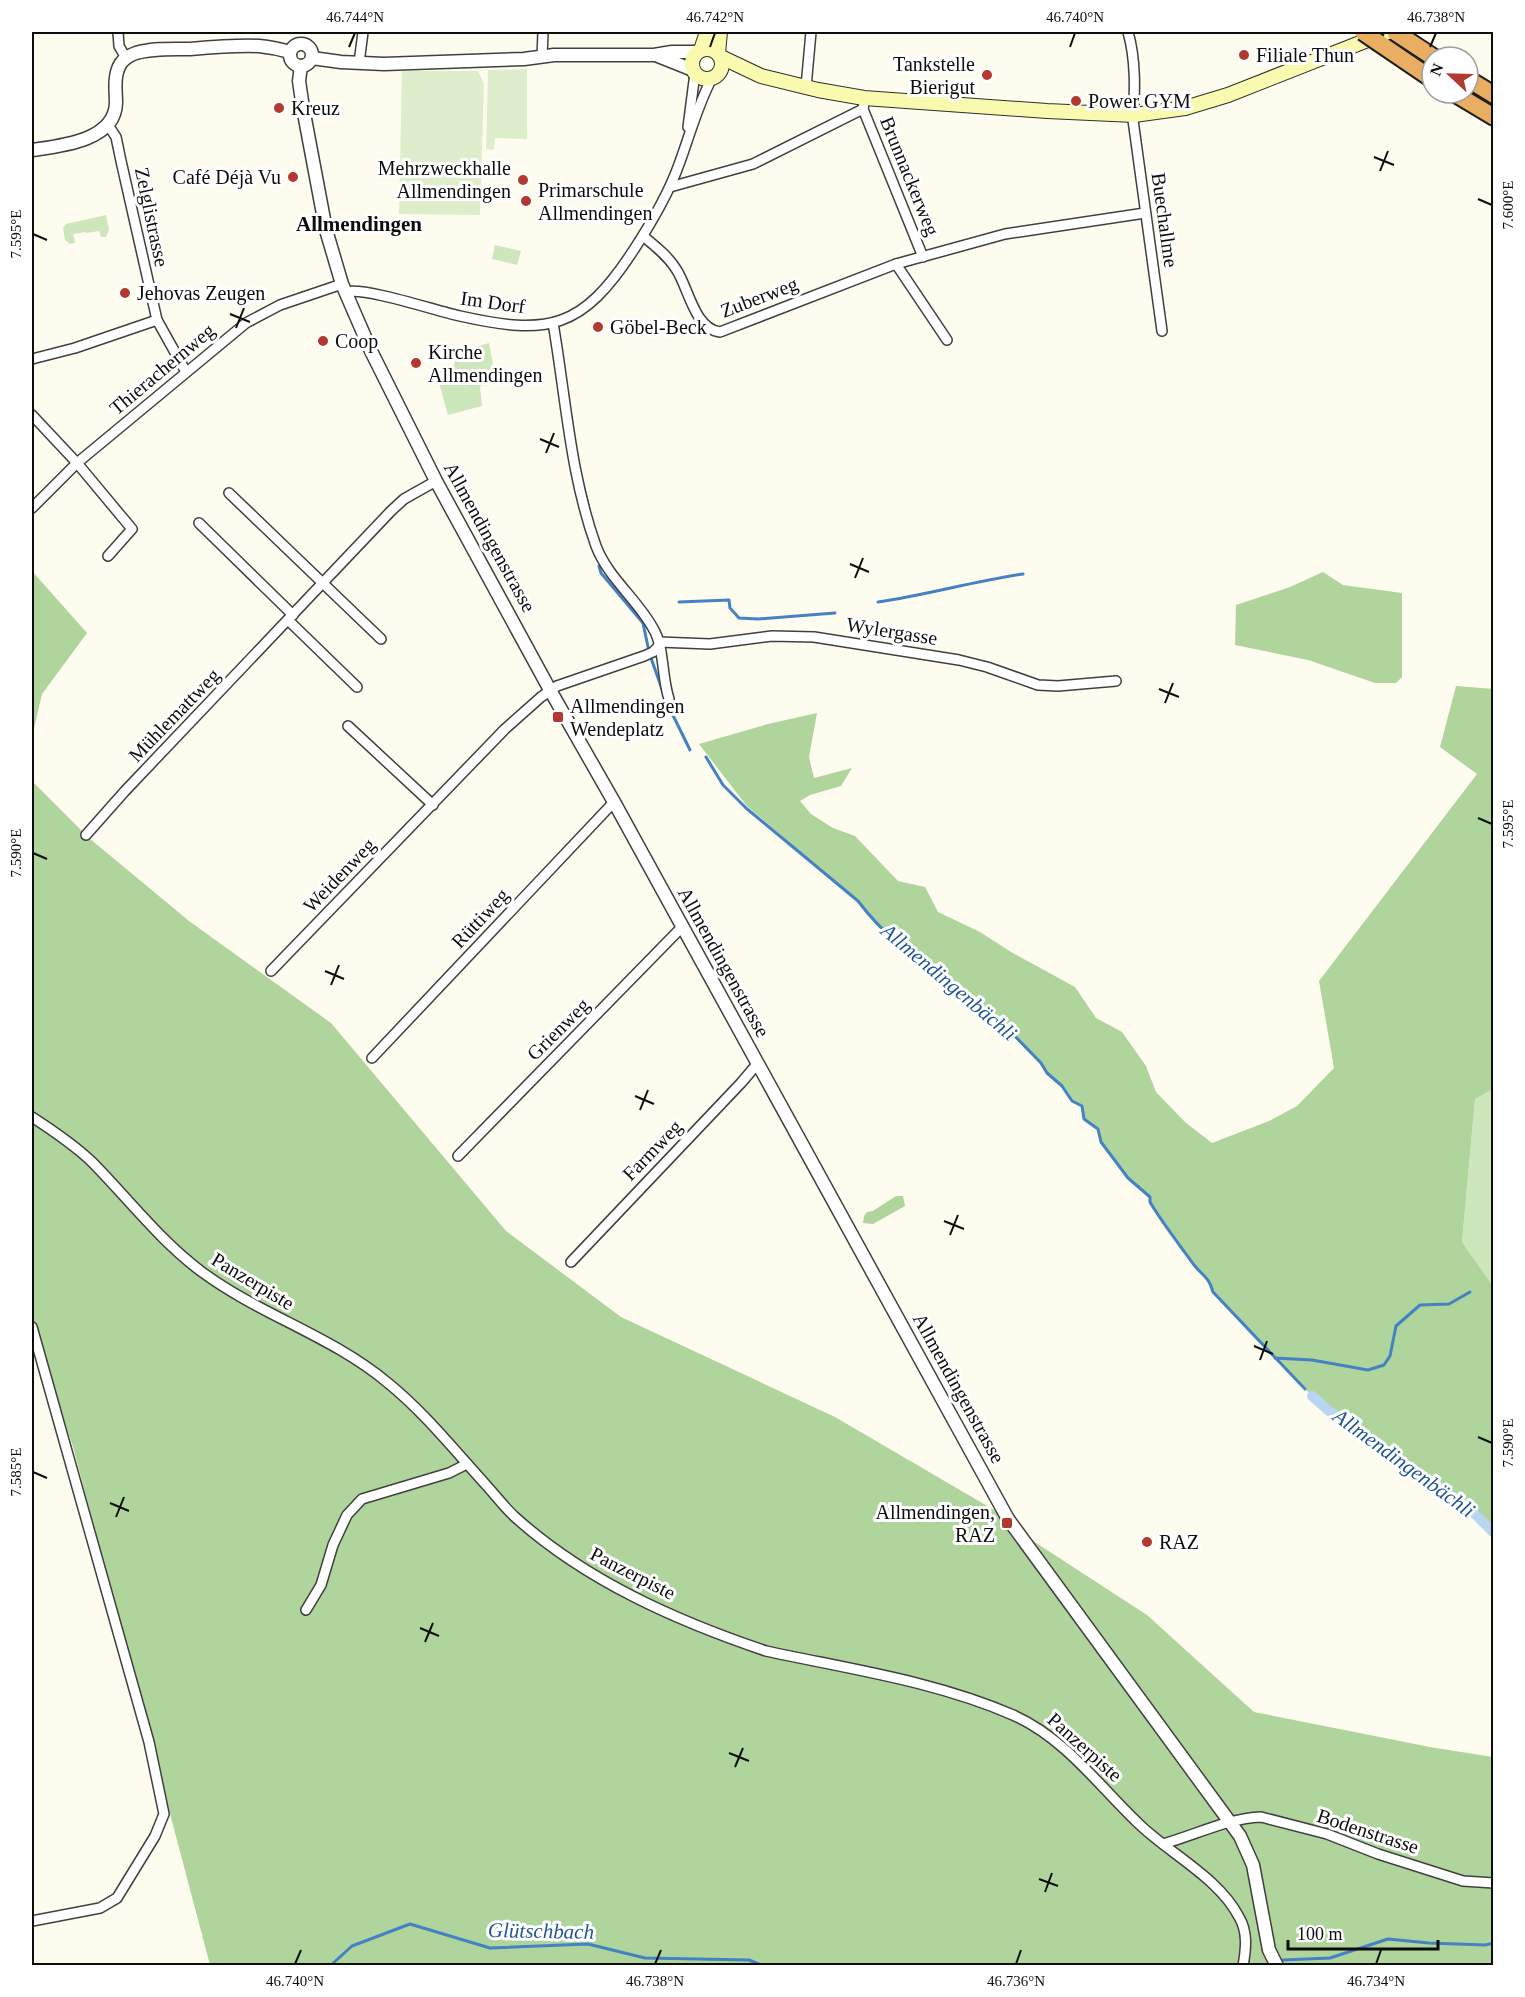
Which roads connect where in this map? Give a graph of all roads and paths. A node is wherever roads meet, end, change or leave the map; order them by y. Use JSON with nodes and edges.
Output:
{"nodes":[{"id":1,"x":118,"y":32,"type":"edge"},
{"id":2,"x":363,"y":32,"type":"edge"},
{"id":3,"x":543,"y":32,"type":"edge"},
{"id":4,"x":708,"y":32,"type":"edge"},
{"id":5,"x":720,"y":32,"type":"edge"},
{"id":6,"x":811,"y":32,"type":"edge"},
{"id":7,"x":1128,"y":32,"type":"edge"},
{"id":8,"x":1363,"y":32,"type":"edge"},
{"id":9,"x":1390,"y":35,"type":"edge"},
{"id":10,"x":293,"y":42,"type":"edge"},
{"id":11,"x":1420,"y":50,"type":"edge"},
{"id":12,"x":699,"y":51,"type":"junction"},
{"id":13,"x":654,"y":55,"type":"junction"},
{"id":14,"x":719,"y":55,"type":"junction"},
{"id":15,"x":542,"y":57,"type":"junction"},
{"id":16,"x":126,"y":58,"type":"junction"},
{"id":17,"x":312,"y":58,"type":"junction"},
{"id":18,"x":359,"y":63,"type":"junction"},
{"id":19,"x":301,"y":66,"type":"junction"},
{"id":20,"x":1420,"y":66,"type":"edge"},
{"id":21,"x":694,"y":72,"type":"junction"},
{"id":22,"x":761,"y":76,"type":"junction"},
{"id":23,"x":715,"y":77,"type":"junction"},
{"id":24,"x":1480,"y":86,"type":"edge"},
{"id":25,"x":806,"y":87,"type":"junction"},
{"id":26,"x":1494,"y":95,"type":"edge"},
{"id":27,"x":863,"y":104,"type":"junction"},
{"id":28,"x":1474,"y":105,"type":"edge"},
{"id":29,"x":1134,"y":115,"type":"junction"},
{"id":30,"x":1494,"y":117,"type":"edge"},
{"id":31,"x":108,"y":125,"type":"junction"},
{"id":32,"x":685,"y":145,"type":"junction"},
{"id":33,"x":32,"y":150,"type":"edge"},
{"id":34,"x":669,"y":187,"type":"junction"},
{"id":35,"x":1145,"y":213,"type":"junction"},
{"id":36,"x":643,"y":236,"type":"junction"},
{"id":37,"x":924,"y":257,"type":"junction"},
{"id":38,"x":896,"y":264,"type":"junction"},
{"id":39,"x":344,"y":288,"type":"junction"},
{"id":40,"x":157,"y":320,"type":"junction"},
{"id":41,"x":553,"y":323,"type":"junction"},
{"id":42,"x":1162,"y":331,"type":"dead end"},
{"id":43,"x":947,"y":340,"type":"dead end"},
{"id":44,"x":32,"y":359,"type":"edge"},
{"id":45,"x":186,"y":372,"type":"junction"},
{"id":46,"x":32,"y":415,"type":"edge"},
{"id":47,"x":77,"y":463,"type":"junction"},
{"id":48,"x":436,"y":481,"type":"junction"},
{"id":49,"x":229,"y":493,"type":"dead end"},
{"id":50,"x":32,"y":508,"type":"edge"},
{"id":51,"x":199,"y":523,"type":"dead end"},
{"id":52,"x":108,"y":556,"type":"dead end"},
{"id":53,"x":322,"y":585,"type":"junction"},
{"id":54,"x":290,"y":617,"type":"junction"},
{"id":55,"x":381,"y":639,"type":"dead end"},
{"id":56,"x":659,"y":644,"type":"junction"},
{"id":57,"x":1116,"y":681,"type":"dead end"},
{"id":58,"x":357,"y":687,"type":"dead end"},
{"id":59,"x":550,"y":690,"type":"junction"},
{"id":60,"x":669,"y":699,"type":"dead end"},
{"id":61,"x":348,"y":726,"type":"dead end"},
{"id":62,"x":615,"y":802,"type":"junction"},
{"id":63,"x":433,"y":805,"type":"junction"},
{"id":64,"x":86,"y":835,"type":"dead end"},
{"id":65,"x":682,"y":927,"type":"junction"},
{"id":66,"x":271,"y":971,"type":"dead end"},
{"id":67,"x":372,"y":1058,"type":"dead end"},
{"id":68,"x":758,"y":1063,"type":"junction"},
{"id":69,"x":32,"y":1117,"type":"edge"},
{"id":70,"x":458,"y":1156,"type":"dead end"},
{"id":71,"x":571,"y":1262,"type":"dead end"},
{"id":72,"x":32,"y":1327,"type":"edge"},
{"id":73,"x":467,"y":1464,"type":"junction"},
{"id":74,"x":306,"y":1610,"type":"dead end"},
{"id":75,"x":1231,"y":1823,"type":"junction"},
{"id":76,"x":1163,"y":1844,"type":"junction"},
{"id":77,"x":1494,"y":1883,"type":"edge"},
{"id":78,"x":32,"y":1921,"type":"edge"},
{"id":79,"x":1244,"y":1965,"type":"edge"},
{"id":80,"x":1276,"y":1965,"type":"edge"}],
"edges":[{"from":1,"to":16,"type":"street"},
{"from":2,"to":18,"type":"street"},
{"from":3,"to":15,"type":"street"},
{"from":4,"to":12,"type":"main road"},
{"from":5,"to":14,"type":"main road"},
{"from":6,"to":25,"type":"street"},
{"from":7,"to":29,"type":"street","name":"Buechallme"},
{"from":8,"to":9,"type":"highway","bridge":true},
{"from":9,"to":11,"type":"highway"},
{"from":9,"to":20,"type":"highway"},
{"from":9,"to":29,"type":"main road"},
{"from":10,"to":16,"type":"street"},
{"from":10,"to":17,"type":"street"},
{"from":10,"to":19,"type":"street"},
{"from":12,"to":13,"type":"street"},
{"from":12,"to":14,"type":"main road"},
{"from":12,"to":21,"type":"main road"},
{"from":13,"to":15,"type":"street"},
{"from":13,"to":21,"type":"street"},
{"from":14,"to":22,"type":"main road"},
{"from":14,"to":23,"type":"main road"},
{"from":15,"to":18,"type":"street"},
{"from":16,"to":31,"type":"street"},
{"from":17,"to":18,"type":"street"},
{"from":17,"to":19,"type":"street"},
{"from":19,"to":39,"type":"street","name":"Allmendingenstrasse"},
{"from":21,"to":23,"type":"main road"},
{"from":21,"to":32,"type":"street","name":"Im Dorf"},
{"from":22,"to":23,"type":"main road"},
{"from":22,"to":25,"type":"main road"},
{"from":23,"to":32,"type":"street","name":"Im Dorf"},
{"from":24,"to":26,"type":"highway"},
{"from":25,"to":27,"type":"main road"},
{"from":27,"to":29,"type":"main road"},
{"from":27,"to":34,"type":"street","name":"Brunnackerweg"},
{"from":27,"to":37,"type":"street","name":"Brunnackerweg"},
{"from":28,"to":30,"type":"highway"},
{"from":29,"to":35,"type":"street","name":"Buechallme"},
{"from":31,"to":33,"type":"street"},
{"from":31,"to":40,"type":"street","name":"Zelglistrasse"},
{"from":32,"to":34,"type":"street","name":"Im Dorf"},
{"from":34,"to":36,"type":"street","name":"Im Dorf"},
{"from":35,"to":37,"type":"street","name":"Zuberweg"},
{"from":35,"to":42,"type":"street","name":"Buechallme"},
{"from":36,"to":38,"type":"street","name":"Zuberweg"},
{"from":36,"to":41,"type":"street","name":"Im Dorf"},
{"from":37,"to":38,"type":"street","name":"Zuberweg"},
{"from":38,"to":43,"type":"street"},
{"from":39,"to":41,"type":"street","name":"Im Dorf"},
{"from":39,"to":45,"type":"street","name":"Thierachernweg"},
{"from":39,"to":48,"type":"street","name":"Allmendingenstrasse"},
{"from":40,"to":44,"type":"street"},
{"from":40,"to":45,"type":"street","name":"Zelglistrasse"},
{"from":41,"to":56,"type":"street"},
{"from":45,"to":47,"type":"street","name":"Thierachernweg"},
{"from":46,"to":47,"type":"street"},
{"from":47,"to":50,"type":"street","name":"Thierachernweg"},
{"from":47,"to":52,"type":"street"},
{"from":48,"to":53,"type":"street","name":"Mühlemattweg"},
{"from":48,"to":59,"type":"street","name":"Allmendingenstrasse"},
{"from":49,"to":53,"type":"street"},
{"from":51,"to":54,"type":"street"},
{"from":53,"to":54,"type":"street","name":"Mühlemattweg"},
{"from":53,"to":55,"type":"street"},
{"from":54,"to":58,"type":"street"},
{"from":54,"to":64,"type":"street","name":"Mühlemattweg"},
{"from":56,"to":57,"type":"street","name":"Wylergasse"},
{"from":56,"to":59,"type":"street"},
{"from":56,"to":60,"type":"street"},
{"from":59,"to":62,"type":"street","name":"Allmendingenstrasse"},
{"from":59,"to":63,"type":"street","name":"Weidenweg"},
{"from":61,"to":63,"type":"street"},
{"from":62,"to":65,"type":"street","name":"Allmendingenstrasse"},
{"from":62,"to":67,"type":"street","name":"Rüttiweg"},
{"from":63,"to":66,"type":"street","name":"Weidenweg"},
{"from":65,"to":68,"type":"street","name":"Allmendingenstrasse"},
{"from":65,"to":70,"type":"street","name":"Grienweg"},
{"from":68,"to":71,"type":"street","name":"Farmweg"},
{"from":68,"to":75,"type":"street","name":"Allmendingenstrasse"},
{"from":69,"to":73,"type":"street","name":"Panzerpiste"},
{"from":72,"to":78,"type":"street"},
{"from":73,"to":74,"type":"street"},
{"from":73,"to":76,"type":"street","name":"Panzerpiste"},
{"from":75,"to":76,"type":"street","name":"Bodenstrasse"},
{"from":75,"to":77,"type":"street","name":"Bodenstrasse"},
{"from":75,"to":80,"type":"street","name":"Allmendingenstrasse"},
{"from":76,"to":79,"type":"street","name":"Panzerpiste"}]}
